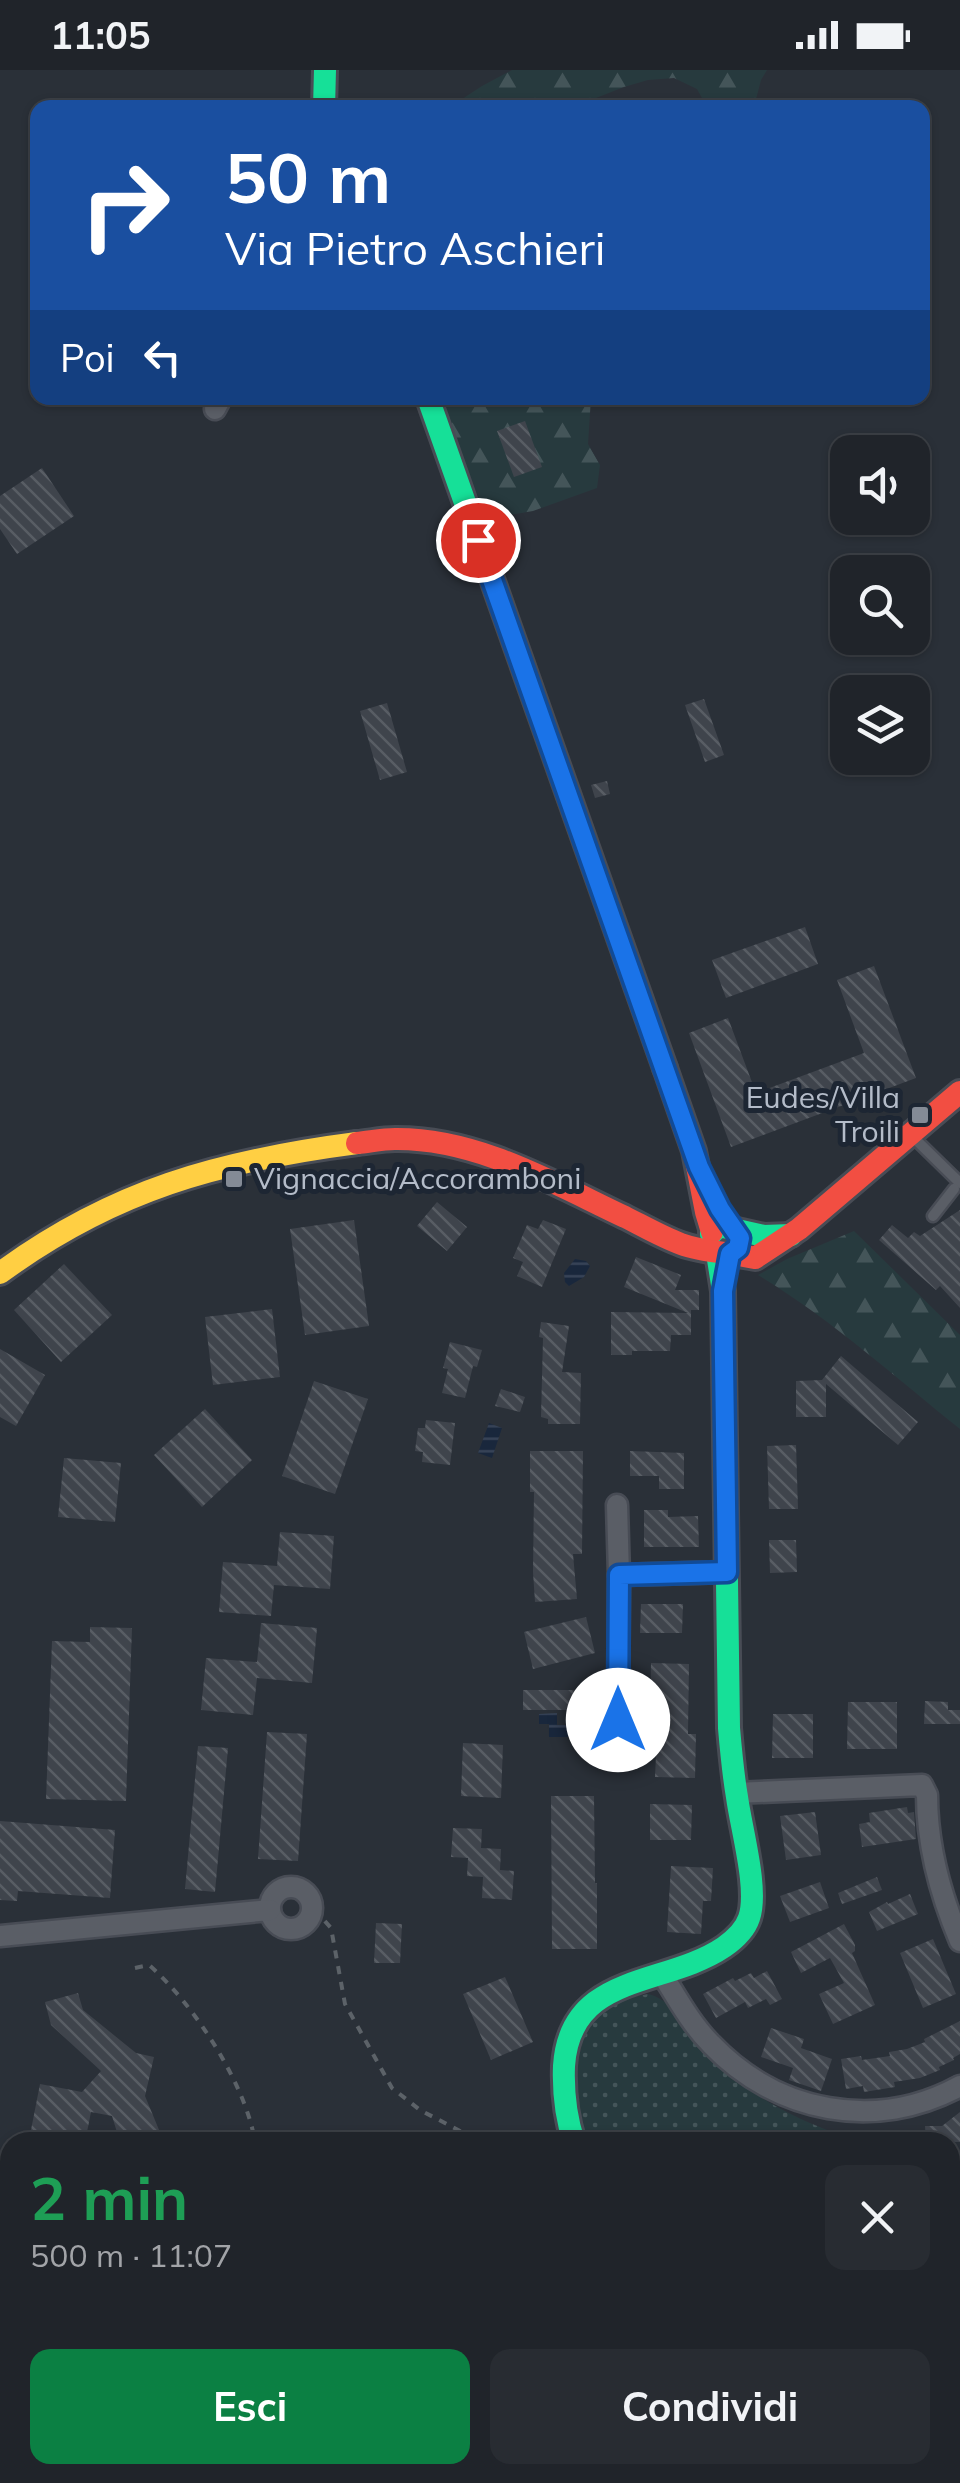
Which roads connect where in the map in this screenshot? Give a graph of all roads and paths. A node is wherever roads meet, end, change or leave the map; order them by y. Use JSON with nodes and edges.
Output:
{"nodes":[{"id":1,"x":325,"y":70,"type":"edge"},
{"id":2,"x":324,"y":100,"type":"edge"},
{"id":3,"x":430,"y":405,"type":"edge"},
{"id":4,"x":960,"y":1092,"type":"edge"},
{"id":5,"x":910,"y":1135,"type":"junction"},
{"id":6,"x":699,"y":1167,"type":"junction"},
{"id":7,"x":958,"y":1187,"type":"edge"},
{"id":8,"x":933,"y":1216,"type":"dead end"},
{"id":9,"x":653,"y":1229,"type":"junction"},
{"id":10,"x":723,"y":1241,"type":"junction"},
{"id":11,"x":0,"y":1273,"type":"edge"},
{"id":12,"x":616,"y":1505,"type":"dead end"},
{"id":13,"x":727,"y":1572,"type":"junction"},
{"id":14,"x":619,"y":1575,"type":"junction"},
{"id":15,"x":618,"y":1720,"type":"dead end"},
{"id":16,"x":736,"y":1793,"type":"junction"},
{"id":17,"x":270,"y":1910,"type":"junction"},
{"id":18,"x":310,"y":1914,"type":"junction"},
{"id":19,"x":0,"y":1936,"type":"edge"},
{"id":20,"x":960,"y":1942,"type":"edge"},
{"id":21,"x":135,"y":1968,"type":"dead end"},
{"id":22,"x":662,"y":1974,"type":"junction"},
{"id":23,"x":960,"y":2086,"type":"edge"},
{"id":24,"x":253,"y":2132,"type":"edge"},
{"id":25,"x":461,"y":2132,"type":"edge"},
{"id":26,"x":571,"y":2132,"type":"edge"}],
"edges":[{"from":1,"to":2,"type":"street"},
{"from":3,"to":6,"type":"street"},
{"from":4,"to":5,"type":"street"},
{"from":5,"to":7,"type":"lane"},
{"from":5,"to":10,"type":"street"},
{"from":6,"to":9,"type":"street"},
{"from":6,"to":10,"type":"street"},
{"from":7,"to":8,"type":"lane"},
{"from":9,"to":10,"type":"street"},
{"from":9,"to":11,"type":"street"},
{"from":10,"to":13,"type":"street"},
{"from":12,"to":14,"type":"street"},
{"from":13,"to":14,"type":"street"},
{"from":13,"to":16,"type":"street"},
{"from":14,"to":15,"type":"street"},
{"from":16,"to":20,"type":"street"},
{"from":16,"to":22,"type":"street"},
{"from":17,"to":18,"type":"street"},
{"from":17,"to":18,"type":"street"},
{"from":17,"to":19,"type":"street"},
{"from":18,"to":25,"type":"path"},
{"from":21,"to":24,"type":"path"},
{"from":22,"to":23,"type":"street"},
{"from":22,"to":26,"type":"street"}]}
